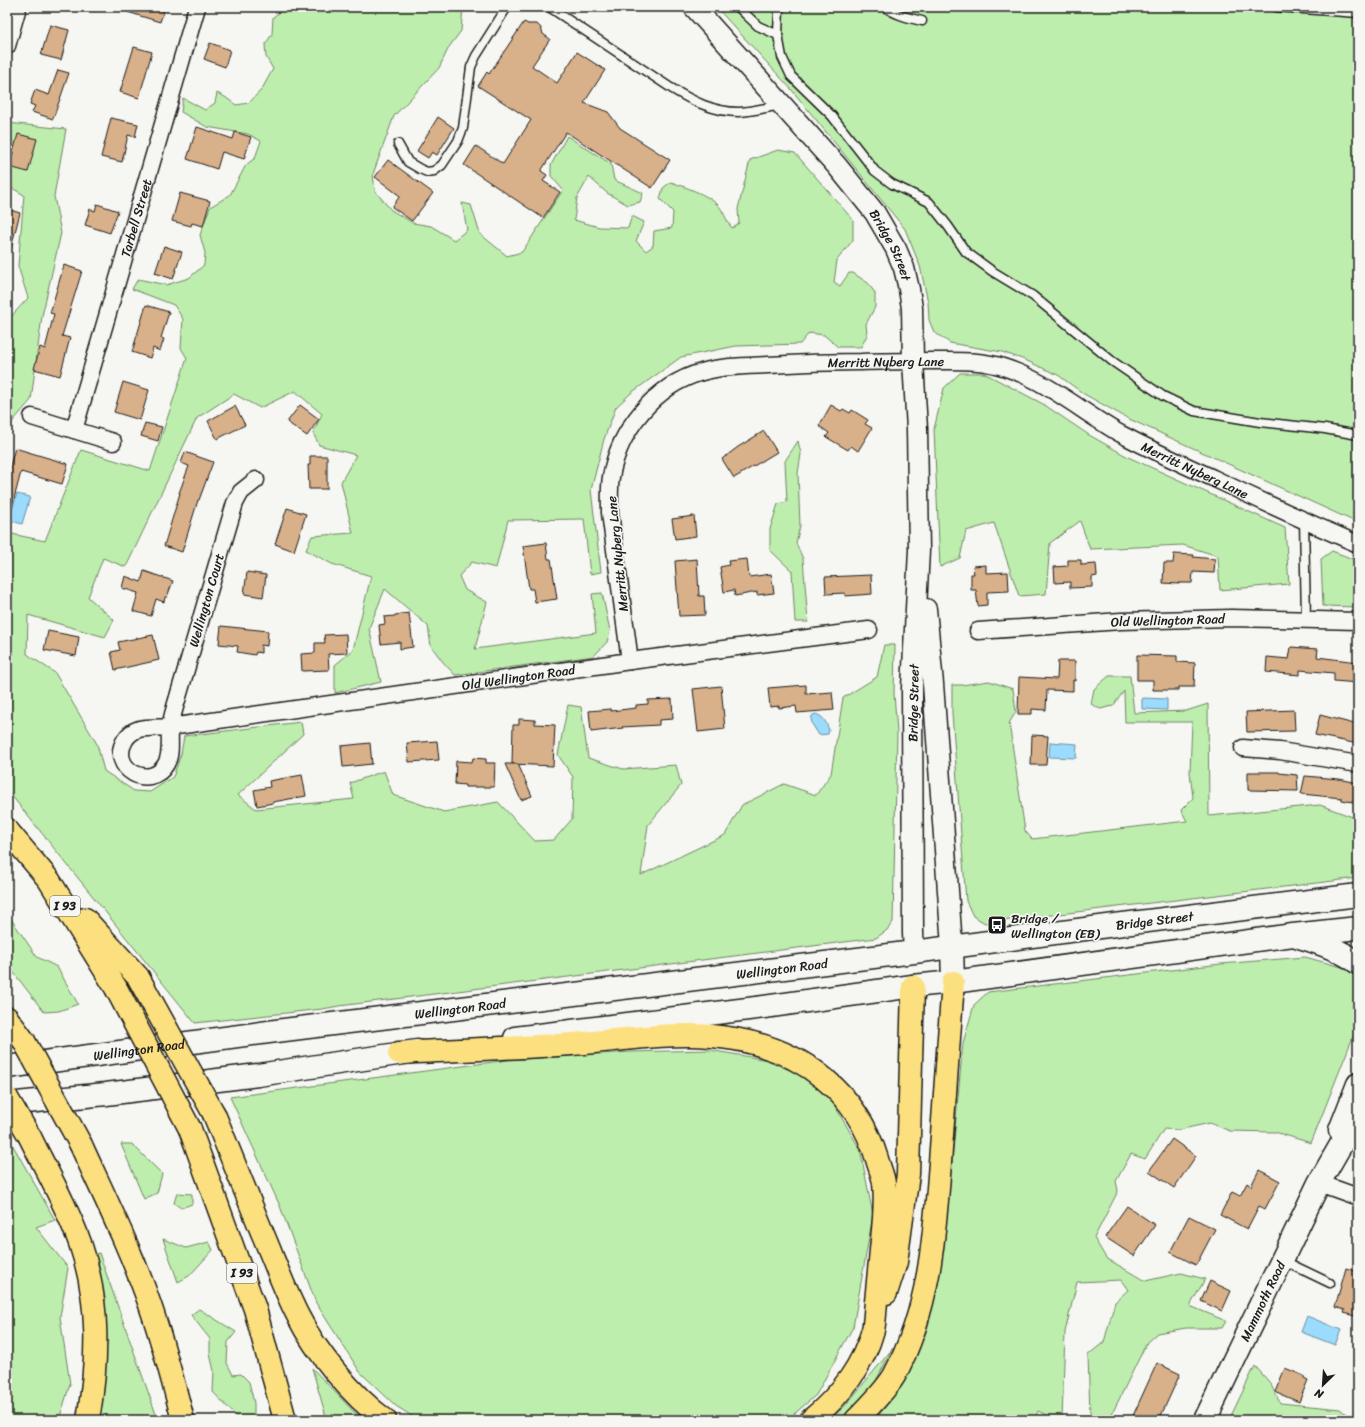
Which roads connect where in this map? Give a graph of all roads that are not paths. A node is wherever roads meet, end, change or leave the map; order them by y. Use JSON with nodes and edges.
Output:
{"nodes":[{"id":1,"x":18,"y":7,"type":"edge"},
{"id":2,"x":197,"y":7,"type":"edge"},
{"id":3,"x":507,"y":7,"type":"edge"},
{"id":4,"x":548,"y":7,"type":"edge"},
{"id":5,"x":694,"y":7,"type":"edge"},
{"id":6,"x":738,"y":7,"type":"edge"},
{"id":7,"x":779,"y":7,"type":"edge"},
{"id":8,"x":885,"y":7,"type":"edge"},
{"id":9,"x":1276,"y":7,"type":"edge"},
{"id":10,"x":1358,"y":13,"type":"edge"},
{"id":11,"x":922,"y":21,"type":"dead end"},
{"id":12,"x":778,"y":35,"type":"junction"},
{"id":13,"x":7,"y":46,"type":"edge"},
{"id":14,"x":782,"y":104,"type":"junction"},
{"id":15,"x":398,"y":144,"type":"dead end"},
{"id":16,"x":913,"y":361,"type":"junction"},
{"id":17,"x":32,"y":417,"type":"dead end"},
{"id":18,"x":74,"y":430,"type":"junction"},
{"id":19,"x":1358,"y":435,"type":"edge"},
{"id":20,"x":112,"y":442,"type":"dead end"},
{"id":21,"x":256,"y":480,"type":"dead end"},
{"id":22,"x":1304,"y":520,"type":"junction"},
{"id":23,"x":1358,"y":544,"type":"edge"},
{"id":24,"x":919,"y":550,"type":"junction"},
{"id":25,"x":1306,"y":619,"type":"junction"},
{"id":26,"x":1358,"y":621,"type":"edge"},
{"id":27,"x":869,"y":630,"type":"dead end"},
{"id":28,"x":978,"y":631,"type":"dead end"},
{"id":29,"x":630,"y":661,"type":"junction"},
{"id":30,"x":170,"y":727,"type":"joint"},
{"id":31,"x":1243,"y":748,"type":"dead end"},
{"id":32,"x":1358,"y":764,"type":"edge"},
{"id":33,"x":7,"y":830,"type":"edge"},
{"id":34,"x":49,"y":880,"type":"junction"},
{"id":35,"x":1358,"y":895,"type":"edge"},
{"id":36,"x":1358,"y":928,"type":"edge"},
{"id":37,"x":1292,"y":935,"type":"junction"},
{"id":38,"x":952,"y":946,"type":"junction"},
{"id":39,"x":914,"y":952,"type":"junction"},
{"id":40,"x":1358,"y":963,"type":"edge"},
{"id":41,"x":953,"y":982,"type":"junction"},
{"id":42,"x":914,"y":986,"type":"junction"},
{"id":43,"x":7,"y":1018,"type":"edge"},
{"id":44,"x":399,"y":1053,"type":"junction"},
{"id":45,"x":7,"y":1067,"type":"edge"},
{"id":46,"x":1358,"y":1084,"type":"edge"},
{"id":47,"x":7,"y":1098,"type":"edge"},
{"id":48,"x":7,"y":1104,"type":"edge"},
{"id":49,"x":1358,"y":1115,"type":"edge"},
{"id":50,"x":1319,"y":1183,"type":"junction"},
{"id":51,"x":1358,"y":1197,"type":"edge"},
{"id":52,"x":1281,"y":1260,"type":"junction"},
{"id":53,"x":1330,"y":1282,"type":"dead end"},
{"id":54,"x":873,"y":1329,"type":"junction"},
{"id":55,"x":88,"y":1420,"type":"edge"},
{"id":56,"x":183,"y":1420,"type":"edge"},
{"id":57,"x":285,"y":1420,"type":"edge"},
{"id":58,"x":384,"y":1420,"type":"edge"},
{"id":59,"x":812,"y":1420,"type":"edge"},
{"id":60,"x":856,"y":1420,"type":"edge"},
{"id":61,"x":1205,"y":1420,"type":"edge"}],
"edges":[{"from":1,"to":13,"type":"street"},
{"from":2,"to":18,"type":"street","name":"Tarbell Street"},
{"from":3,"to":15,"type":"lane"},
{"from":4,"to":14,"type":"lane"},
{"from":5,"to":14,"type":"street","name":"Bridge Street"},
{"from":6,"to":12,"type":"lane"},
{"from":7,"to":12,"type":"lane"},
{"from":8,"to":11,"type":"lane"},
{"from":9,"to":10,"type":"lane"},
{"from":12,"to":19,"type":"lane"},
{"from":14,"to":16,"type":"street","name":"Bridge Street"},
{"from":16,"to":22,"type":"street","name":"Merritt Nyberg Lane"},
{"from":16,"to":24,"type":"street","name":"Bridge Street"},
{"from":16,"to":29,"type":"street","name":"Merritt Nyberg Lane"},
{"from":17,"to":18,"type":"street"},
{"from":18,"to":20,"type":"street"},
{"from":21,"to":30,"type":"street","name":"Wellington Court"},
{"from":22,"to":23,"type":"street","name":"Merritt Nyberg Lane"},
{"from":22,"to":25,"type":"lane"},
{"from":24,"to":38,"type":"street","name":"Bridge Street"},
{"from":24,"to":39,"type":"street","name":"Bridge Street"},
{"from":25,"to":26,"type":"street","name":"Old Wellington Road"},
{"from":25,"to":28,"type":"street","name":"Old Wellington Road"},
{"from":27,"to":29,"type":"street","name":"Old Wellington Road"},
{"from":29,"to":30,"type":"street","name":"Old Wellington Road"},
{"from":31,"to":32,"type":"street"},
{"from":33,"to":34,"type":"highway","number":"I 93"},
{"from":34,"to":57,"type":"highway","number":"I 93","bridge":true},
{"from":34,"to":58,"type":"highway","bridge":true},
{"from":35,"to":38,"type":"main road","name":"Bridge Street"},
{"from":36,"to":37,"type":"main road"},
{"from":37,"to":40,"type":"main road"},
{"from":37,"to":41,"type":"main road"},
{"from":38,"to":39,"type":"main road","name":"Bridge Street"},
{"from":38,"to":41,"type":"main road","name":"Bridge Street"},
{"from":39,"to":42,"type":"main road","name":"Bridge Street"},
{"from":39,"to":45,"type":"main road","name":"Wellington Road"},
{"from":41,"to":42,"type":"main road"},
{"from":41,"to":60,"type":"highway"},
{"from":42,"to":44,"type":"main road"},
{"from":42,"to":54,"type":"highway"},
{"from":43,"to":56,"type":"highway","bridge":true},
{"from":44,"to":48,"type":"main road"},
{"from":44,"to":54,"type":"highway"},
{"from":46,"to":50,"type":"main road","name":"Mammoth Road"},
{"from":47,"to":55,"type":"highway","bridge":true},
{"from":49,"to":50,"type":"main road","name":"Mammoth Road"},
{"from":50,"to":51,"type":"street"},
{"from":50,"to":52,"type":"main road","name":"Mammoth Road"},
{"from":52,"to":53,"type":"lane"},
{"from":52,"to":61,"type":"main road","name":"Mammoth Road"},
{"from":54,"to":59,"type":"highway"}]}
